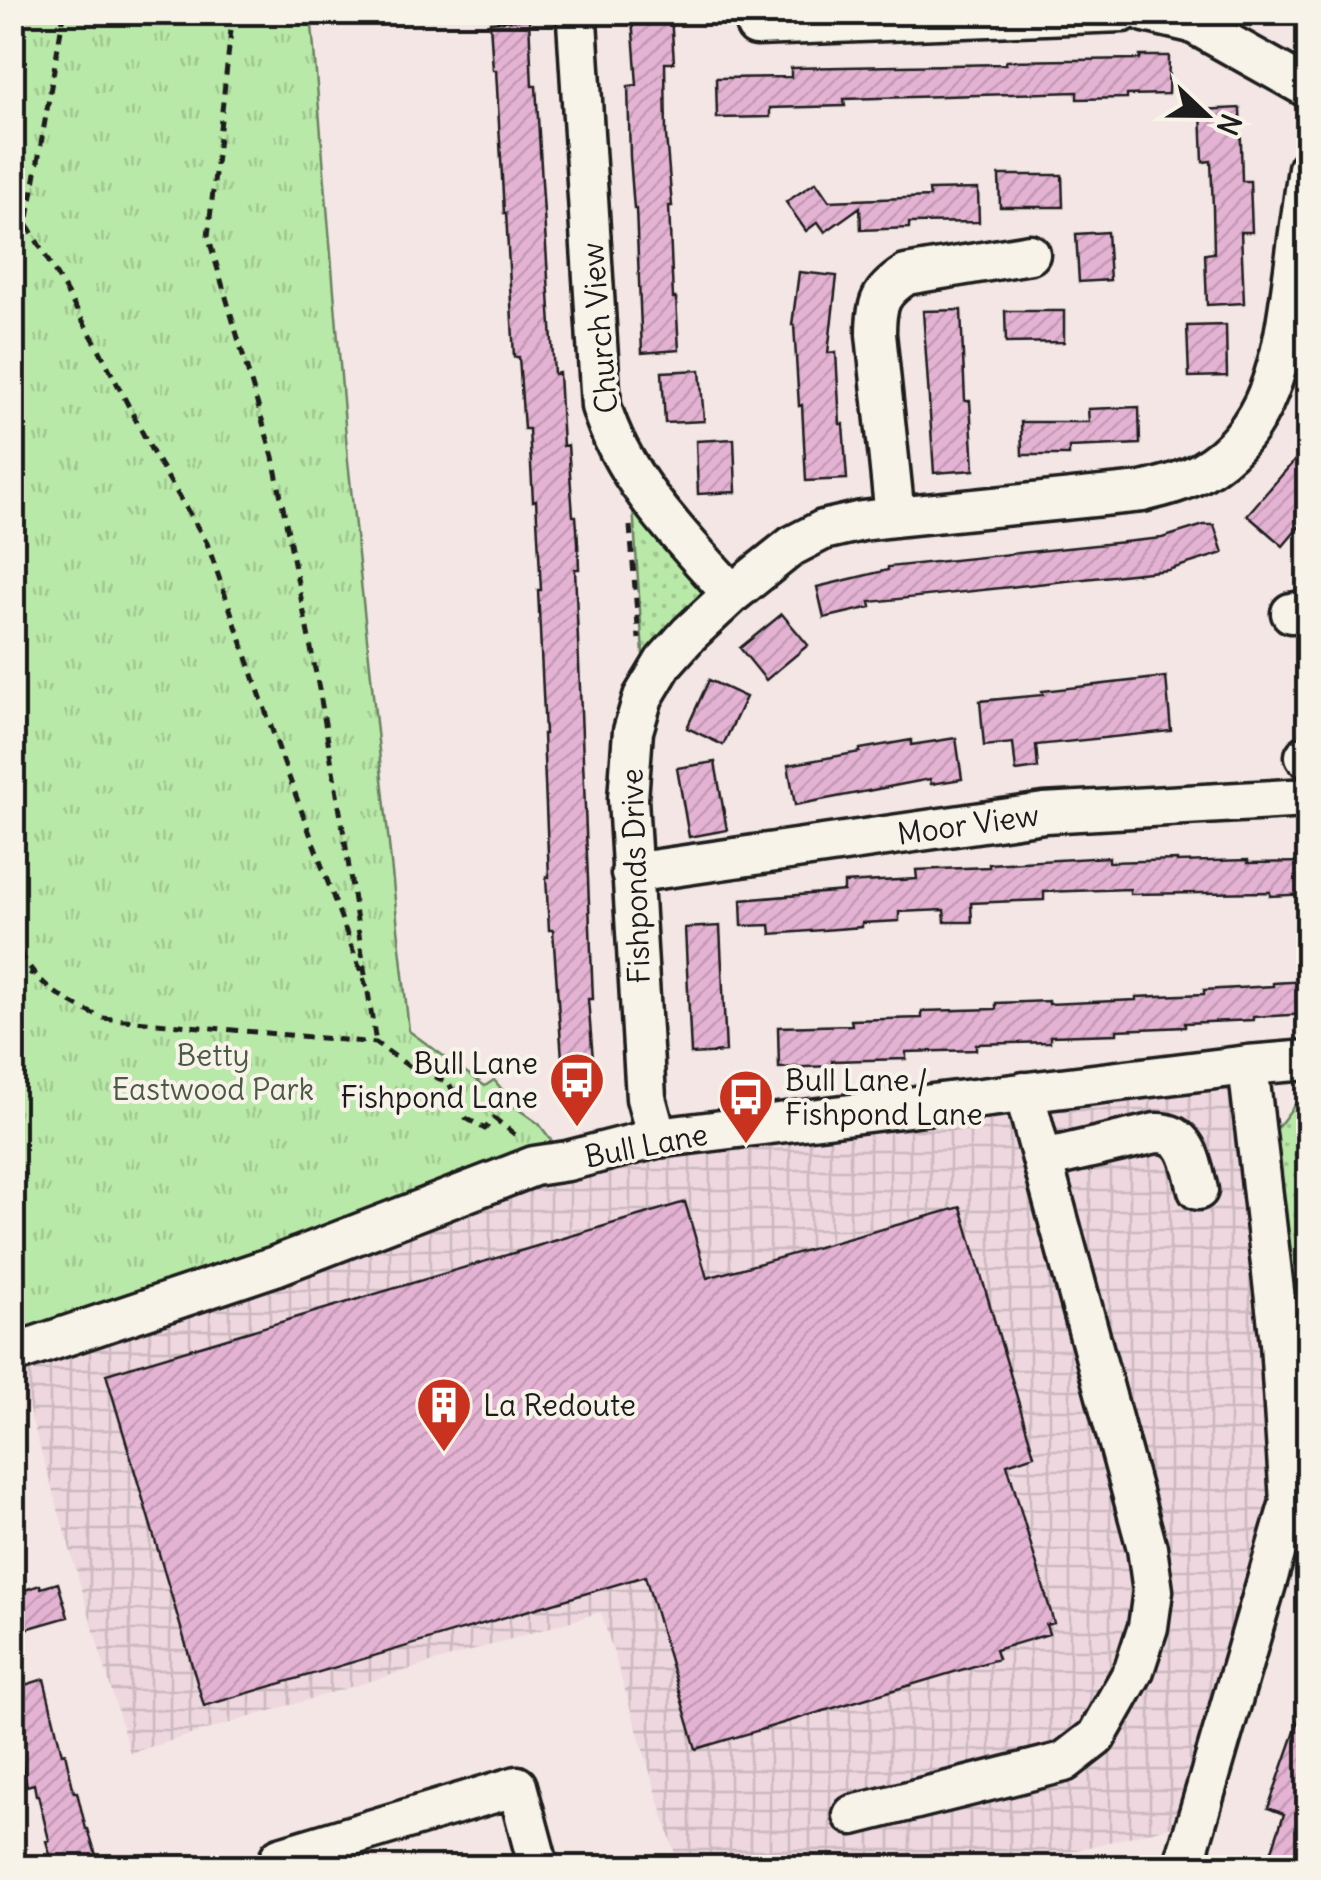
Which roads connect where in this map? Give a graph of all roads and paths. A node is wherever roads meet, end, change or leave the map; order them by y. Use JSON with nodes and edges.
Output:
{"nodes":[{"id":1,"x":64,"y":12,"type":"edge"},
{"id":2,"x":233,"y":12,"type":"edge"},
{"id":3,"x":1123,"y":12,"type":"edge"},
{"id":4,"x":1145,"y":12,"type":"edge"},
{"id":5,"x":577,"y":16,"type":"edge"},
{"id":6,"x":752,"y":31,"type":"edge"},
{"id":7,"x":1308,"y":88,"type":"edge"},
{"id":8,"x":1308,"y":168,"type":"edge"},
{"id":9,"x":12,"y":212,"type":"edge"},
{"id":10,"x":26,"y":224,"type":"junction"},
{"id":11,"x":1034,"y":254,"type":"dead end"},
{"id":12,"x":895,"y":517,"type":"junction"},
{"id":13,"x":630,"y":521,"type":"dead end"},
{"id":14,"x":732,"y":594,"type":"junction"},
{"id":15,"x":638,"y":638,"type":"dead end"},
{"id":16,"x":1308,"y":798,"type":"edge"},
{"id":17,"x":630,"y":873,"type":"junction"},
{"id":18,"x":12,"y":936,"type":"edge"},
{"id":19,"x":12,"y":967,"type":"edge"},
{"id":20,"x":34,"y":975,"type":"junction"},
{"id":21,"x":368,"y":991,"type":"junction"},
{"id":22,"x":376,"y":1043,"type":"junction"},
{"id":23,"x":1308,"y":1060,"type":"edge"},
{"id":24,"x":1248,"y":1065,"type":"junction"},
{"id":25,"x":1024,"y":1092,"type":"junction"},
{"id":26,"x":657,"y":1138,"type":"junction"},
{"id":27,"x":1044,"y":1159,"type":"junction"},
{"id":28,"x":534,"y":1166,"type":"junction"},
{"id":29,"x":1198,"y":1190,"type":"dead end"},
{"id":30,"x":1294,"y":1343,"type":"edge"},
{"id":31,"x":12,"y":1354,"type":"edge"},
{"id":32,"x":1299,"y":1502,"type":"edge"},
{"id":33,"x":854,"y":1815,"type":"dead end"},
{"id":34,"x":283,"y":1868,"type":"edge"},
{"id":35,"x":539,"y":1868,"type":"edge"},
{"id":36,"x":1183,"y":1868,"type":"edge"}],
"edges":[{"from":1,"to":10,"type":"path"},
{"from":2,"to":21,"type":"path"},
{"from":3,"to":6,"type":"street"},
{"from":4,"to":7,"type":"street"},
{"from":5,"to":14,"type":"street","name":"Church View"},
{"from":8,"to":12,"type":"street","name":"Fishponds Drive"},
{"from":9,"to":10,"type":"path"},
{"from":10,"to":21,"type":"path"},
{"from":11,"to":12,"type":"street"},
{"from":12,"to":14,"type":"street","name":"Fishponds Drive"},
{"from":13,"to":15,"type":"path"},
{"from":14,"to":17,"type":"street","name":"Fishponds Drive"},
{"from":16,"to":17,"type":"street","name":"Moor View"},
{"from":17,"to":26,"type":"street","name":"Fishponds Drive"},
{"from":18,"to":20,"type":"path"},
{"from":19,"to":20,"type":"path"},
{"from":20,"to":22,"type":"path"},
{"from":21,"to":22,"type":"path"},
{"from":22,"to":28,"type":"path"},
{"from":23,"to":24,"type":"street","name":"Bull Lane"},
{"from":24,"to":25,"type":"street","name":"Bull Lane"},
{"from":24,"to":30,"type":"street"},
{"from":25,"to":26,"type":"street","name":"Bull Lane"},
{"from":25,"to":27,"type":"street"},
{"from":26,"to":28,"type":"street","name":"Bull Lane"},
{"from":27,"to":29,"type":"street"},
{"from":27,"to":33,"type":"street"},
{"from":28,"to":31,"type":"street","name":"Bull Lane"},
{"from":30,"to":32,"type":"street"},
{"from":32,"to":36,"type":"street"},
{"from":34,"to":35,"type":"street"}]}
